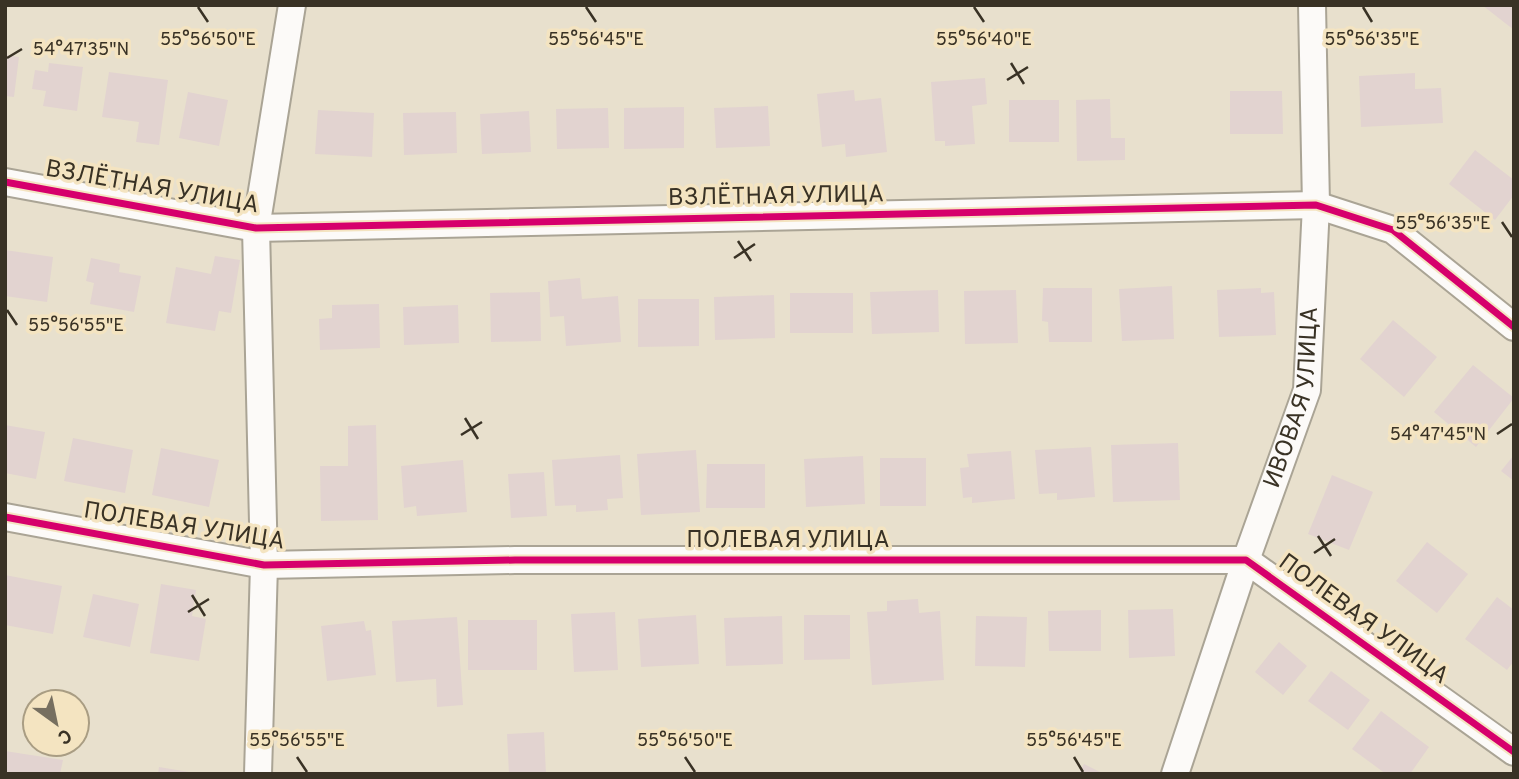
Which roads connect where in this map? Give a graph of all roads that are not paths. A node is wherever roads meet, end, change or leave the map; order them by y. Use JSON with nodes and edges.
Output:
{"nodes":[{"id":1,"x":292,"y":5,"type":"edge"},
{"id":2,"x":1312,"y":5,"type":"edge"},
{"id":3,"x":5,"y":182,"type":"edge"},
{"id":4,"x":1316,"y":205,"type":"junction"},
{"id":5,"x":256,"y":228,"type":"junction"},
{"id":6,"x":1514,"y":327,"type":"edge"},
{"id":7,"x":5,"y":517,"type":"edge"},
{"id":8,"x":1246,"y":560,"type":"junction"},
{"id":9,"x":264,"y":565,"type":"junction"},
{"id":10,"x":1514,"y":752,"type":"edge"},
{"id":11,"x":258,"y":774,"type":"edge"},
{"id":12,"x":1175,"y":774,"type":"edge"}],
"edges":[{"from":1,"to":5,"type":"street"},
{"from":2,"to":4,"type":"street","name":"ИВОВАЯ УЛИЦА"},
{"from":3,"to":5,"type":"street","name":"ВЗЛЁТНАЯ УЛИЦА"},
{"from":4,"to":5,"type":"street","name":"ВЗЛЁТНАЯ УЛИЦА"},
{"from":4,"to":6,"type":"street","name":"ВЗЛЁТНАЯ УЛИЦА"},
{"from":4,"to":8,"type":"street","name":"ИВОВАЯ УЛИЦА"},
{"from":5,"to":9,"type":"street"},
{"from":7,"to":9,"type":"street","name":"ПОЛЕВАЯ УЛИЦА"},
{"from":8,"to":9,"type":"street","name":"ПОЛЕВАЯ УЛИЦА"},
{"from":8,"to":10,"type":"street","name":"ПОЛЕВАЯ УЛИЦА"},
{"from":8,"to":12,"type":"street","name":"ИВОВАЯ УЛИЦА"},
{"from":9,"to":11,"type":"street"}]}
